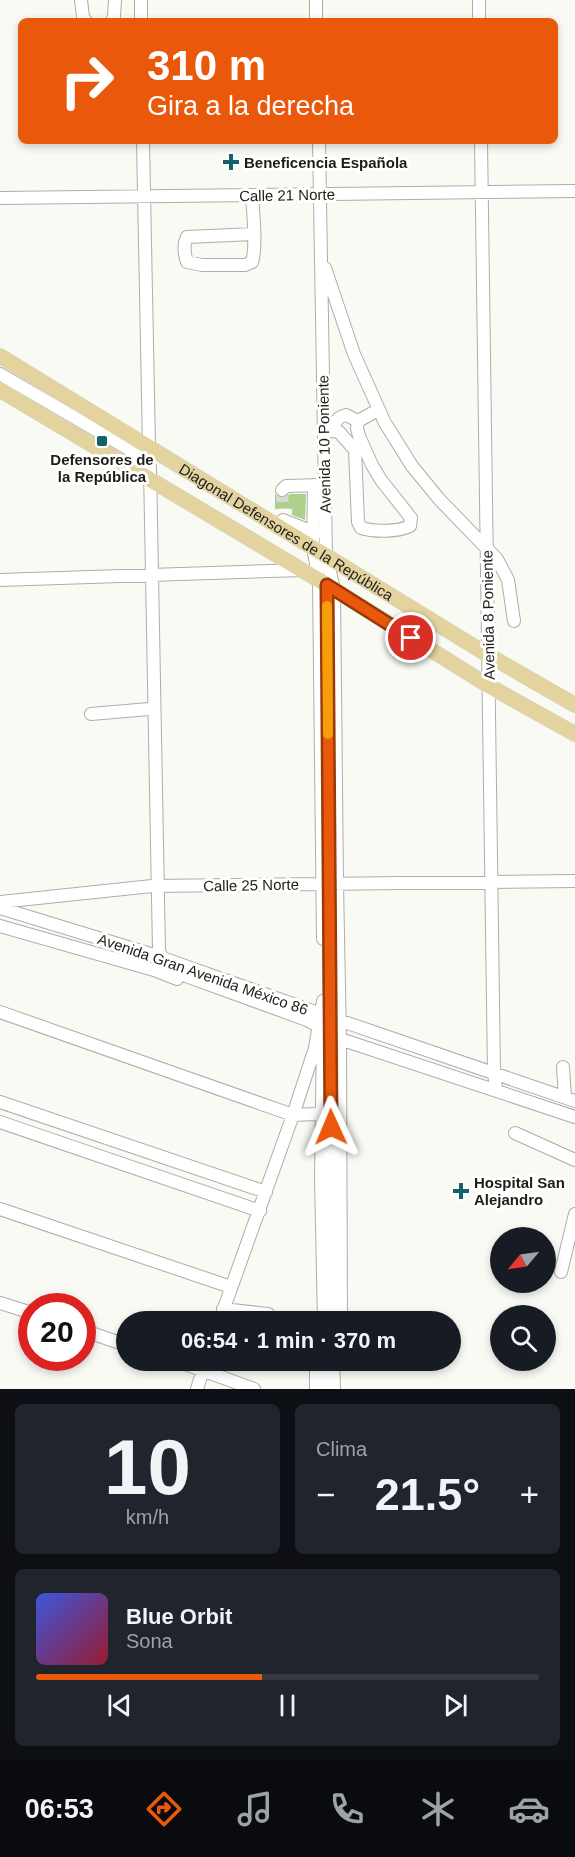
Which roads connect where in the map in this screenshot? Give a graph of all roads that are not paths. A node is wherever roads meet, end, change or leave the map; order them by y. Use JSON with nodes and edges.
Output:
{"nodes":[{"id":1,"x":81,"y":0,"type":"edge"},
{"id":2,"x":116,"y":0,"type":"edge"},
{"id":3,"x":141,"y":0,"type":"edge"},
{"id":4,"x":316,"y":0,"type":"edge"},
{"id":5,"x":479,"y":0,"type":"edge"},
{"id":6,"x":84,"y":18,"type":"edge"},
{"id":7,"x":113,"y":18,"type":"edge"},
{"id":8,"x":141,"y":18,"type":"edge"},
{"id":9,"x":316,"y":18,"type":"edge"},
{"id":10,"x":479,"y":18,"type":"edge"},
{"id":11,"x":143,"y":144,"type":"edge"},
{"id":12,"x":319,"y":144,"type":"edge"},
{"id":13,"x":481,"y":144,"type":"edge"},
{"id":14,"x":575,"y":191,"type":"edge"},
{"id":15,"x":482,"y":192,"type":"junction"},
{"id":16,"x":320,"y":194,"type":"junction"},
{"id":17,"x":252,"y":195,"type":"junction"},
{"id":18,"x":144,"y":196,"type":"junction"},
{"id":19,"x":0,"y":198,"type":"edge"},
{"id":20,"x":254,"y":234,"type":"junction"},
{"id":21,"x":321,"y":255,"type":"junction"},
{"id":22,"x":0,"y":356,"type":"edge"},
{"id":23,"x":0,"y":365,"type":"edge"},
{"id":24,"x":0,"y":374,"type":"edge"},
{"id":25,"x":0,"y":390,"type":"edge"},
{"id":26,"x":378,"y":410,"type":"junction"},
{"id":27,"x":358,"y":421,"type":"junction"},
{"id":28,"x":328,"y":430,"type":"junction"},
{"id":29,"x":149,"y":446,"type":"junction"},
{"id":30,"x":148,"y":478,"type":"junction"},
{"id":31,"x":319,"y":485,"type":"junction"},
{"id":32,"x":282,"y":490,"type":"dead end"},
{"id":33,"x":318,"y":544,"type":"junction"},
{"id":34,"x":487,"y":547,"type":"junction"},
{"id":35,"x":302,"y":570,"type":"junction"},
{"id":36,"x":150,"y":575,"type":"junction"},
{"id":37,"x":0,"y":580,"type":"edge"},
{"id":38,"x":327,"y":585,"type":"junction"},
{"id":39,"x":514,"y":621,"type":"dead end"},
{"id":40,"x":488,"y":655,"type":"junction"},
{"id":41,"x":489,"y":686,"type":"junction"},
{"id":42,"x":575,"y":705,"type":"edge"},
{"id":43,"x":149,"y":709,"type":"junction"},
{"id":44,"x":91,"y":714,"type":"dead end"},
{"id":45,"x":575,"y":734,"type":"edge"},
{"id":46,"x":575,"y":881,"type":"edge"},
{"id":47,"x":492,"y":882,"type":"junction"},
{"id":48,"x":330,"y":884,"type":"junction"},
{"id":49,"x":155,"y":886,"type":"junction"},
{"id":50,"x":0,"y":902,"type":"edge"},
{"id":51,"x":0,"y":908,"type":"edge"},
{"id":52,"x":0,"y":926,"type":"edge"},
{"id":53,"x":157,"y":956,"type":"junction"},
{"id":54,"x":154,"y":970,"type":"junction"},
{"id":55,"x":0,"y":1012,"type":"edge"},
{"id":56,"x":326,"y":1027,"type":"junction"},
{"id":57,"x":563,"y":1067,"type":"dead end"},
{"id":58,"x":494,"y":1073,"type":"junction"},
{"id":59,"x":496,"y":1089,"type":"junction"},
{"id":60,"x":570,"y":1099,"type":"edge"},
{"id":61,"x":0,"y":1102,"type":"edge"},
{"id":62,"x":316,"y":1114,"type":"junction"},
{"id":63,"x":293,"y":1115,"type":"junction"},
{"id":64,"x":575,"y":1117,"type":"edge"},
{"id":65,"x":0,"y":1122,"type":"edge"},
{"id":66,"x":516,"y":1133,"type":"dead end"},
{"id":67,"x":575,"y":1160,"type":"edge"},
{"id":68,"x":266,"y":1192,"type":"junction"},
{"id":69,"x":0,"y":1209,"type":"edge"},
{"id":70,"x":260,"y":1211,"type":"junction"},
{"id":71,"x":575,"y":1214,"type":"edge"},
{"id":72,"x":561,"y":1272,"type":"dead end"},
{"id":73,"x":231,"y":1287,"type":"junction"},
{"id":74,"x":0,"y":1303,"type":"edge"},
{"id":75,"x":18,"y":1309,"type":"edge"},
{"id":76,"x":223,"y":1309,"type":"joint"},
{"id":77,"x":241,"y":1311,"type":"edge"},
{"id":78,"x":315,"y":1311,"type":"edge"},
{"id":79,"x":324,"y":1311,"type":"edge"},
{"id":80,"x":333,"y":1311,"type":"edge"},
{"id":81,"x":340,"y":1311,"type":"edge"},
{"id":82,"x":96,"y":1335,"type":"edge"},
{"id":83,"x":116,"y":1342,"type":"edge"},
{"id":84,"x":203,"y":1371,"type":"edge"},
{"id":85,"x":217,"y":1371,"type":"edge"},
{"id":86,"x":316,"y":1371,"type":"edge"},
{"id":87,"x":324,"y":1371,"type":"edge"},
{"id":88,"x":333,"y":1371,"type":"edge"},
{"id":89,"x":342,"y":1371,"type":"edge"},
{"id":90,"x":197,"y":1389,"type":"edge"},
{"id":91,"x":254,"y":1389,"type":"edge"},
{"id":92,"x":316,"y":1389,"type":"edge"},
{"id":93,"x":325,"y":1389,"type":"edge"},
{"id":94,"x":334,"y":1389,"type":"edge"},
{"id":95,"x":342,"y":1389,"type":"edge"}],
"edges":[{"from":1,"to":6,"type":"street"},
{"from":2,"to":7,"type":"street"},
{"from":3,"to":8,"type":"street"},
{"from":4,"to":9,"type":"street"},
{"from":5,"to":10,"type":"street"},
{"from":11,"to":18,"type":"street"},
{"from":12,"to":16,"type":"street","name":"Avenida 10 Poniente"},
{"from":13,"to":15,"type":"street","name":"Avenida 8 Poniente"},
{"from":14,"to":15,"type":"street","name":"Calle 21 Norte"},
{"from":15,"to":16,"type":"street","name":"Calle 21 Norte"},
{"from":15,"to":34,"type":"street","name":"Avenida 8 Poniente"},
{"from":16,"to":17,"type":"street","name":"Calle 21 Norte"},
{"from":16,"to":21,"type":"street","name":"Avenida 10 Poniente"},
{"from":17,"to":18,"type":"street","name":"Calle 21 Norte"},
{"from":17,"to":20,"type":"street"},
{"from":18,"to":19,"type":"street","name":"Calle 21 Norte"},
{"from":18,"to":29,"type":"street"},
{"from":20,"to":20,"type":"street"},
{"from":21,"to":26,"type":"street"},
{"from":21,"to":28,"type":"street","name":"Avenida 10 Poniente"},
{"from":22,"to":29,"type":"main road","name":"Diagonal Defensores de la República"},
{"from":23,"to":33,"type":"street"},
{"from":24,"to":30,"type":"street"},
{"from":25,"to":30,"type":"main road","name":"Diagonal Defensores de la República"},
{"from":26,"to":27,"type":"street"},
{"from":26,"to":34,"type":"street"},
{"from":27,"to":28,"type":"street"},
{"from":27,"to":28,"type":"street"},
{"from":28,"to":31,"type":"street","name":"Avenida 10 Poniente"},
{"from":29,"to":33,"type":"main road","name":"Diagonal Defensores de la República"},
{"from":30,"to":35,"type":"main road","name":"Diagonal Defensores de la República"},
{"from":30,"to":36,"type":"street"},
{"from":31,"to":32,"type":"street"},
{"from":31,"to":33,"type":"street","name":"Avenida 10 Poniente"},
{"from":33,"to":38,"type":"street","name":"Avenida 10 Poniente"},
{"from":33,"to":38,"type":"street","name":"Avenida 10 Poniente"},
{"from":33,"to":40,"type":"main road","name":"Diagonal Defensores de la República"},
{"from":34,"to":39,"type":"street"},
{"from":34,"to":40,"type":"street","name":"Avenida 8 Poniente"},
{"from":35,"to":36,"type":"street"},
{"from":35,"to":38,"type":"main road","name":"Diagonal Defensores de la República"},
{"from":36,"to":37,"type":"street"},
{"from":36,"to":43,"type":"street"},
{"from":36,"to":49,"type":"street"},
{"from":38,"to":41,"type":"main road","name":"Diagonal Defensores de la República"},
{"from":38,"to":48,"type":"street","name":"Avenida 10 Poniente"},
{"from":38,"to":48,"type":"street","name":"Avenida 10 Poniente"},
{"from":40,"to":41,"type":"street","name":"Avenida 8 Poniente"},
{"from":40,"to":42,"type":"main road","name":"Diagonal Defensores de la República"},
{"from":41,"to":45,"type":"main road","name":"Diagonal Defensores de la República"},
{"from":41,"to":47,"type":"street","name":"Avenida 8 Poniente"},
{"from":43,"to":44,"type":"street"},
{"from":43,"to":49,"type":"street"},
{"from":46,"to":47,"type":"street","name":"Calle 25 Norte"},
{"from":47,"to":48,"type":"street","name":"Calle 25 Norte"},
{"from":47,"to":58,"type":"street","name":"Avenida 8 Poniente"},
{"from":48,"to":49,"type":"street","name":"Calle 25 Norte"},
{"from":48,"to":56,"type":"street","name":"Avenida 10 Poniente"},
{"from":48,"to":56,"type":"street","name":"Avenida 10 Poniente"},
{"from":49,"to":50,"type":"street","name":"Calle 25 Norte"},
{"from":49,"to":53,"type":"street"},
{"from":51,"to":53,"type":"street","name":"Avenida Gran Avenida México 86"},
{"from":52,"to":54,"type":"street","name":"Avenida Gran Avenida México 86"},
{"from":53,"to":54,"type":"street"},
{"from":53,"to":56,"type":"street"},
{"from":54,"to":56,"type":"street","name":"Avenida Gran Avenida México 86"},
{"from":55,"to":63,"type":"street"},
{"from":56,"to":58,"type":"street","name":"Avenida Gran Avenida México 86"},
{"from":56,"to":59,"type":"street","name":"Avenida Gran Avenida México 86"},
{"from":56,"to":62,"type":"street","name":"Avenida 10 Poniente"},
{"from":56,"to":63,"type":"street"},
{"from":56,"to":79,"type":"street"},
{"from":56,"to":80,"type":"street"},
{"from":56,"to":81,"type":"street","name":"Avenida 10 Poniente"},
{"from":57,"to":60,"type":"street"},
{"from":58,"to":59,"type":"street","name":"Avenida 8 Poniente"},
{"from":58,"to":60,"type":"street","name":"Avenida Gran Avenida México 86"},
{"from":59,"to":64,"type":"street","name":"Avenida Gran Avenida México 86"},
{"from":61,"to":68,"type":"street"},
{"from":62,"to":63,"type":"street"},
{"from":62,"to":78,"type":"street","name":"Avenida 10 Poniente"},
{"from":63,"to":68,"type":"street"},
{"from":65,"to":70,"type":"street"},
{"from":66,"to":67,"type":"street"},
{"from":68,"to":70,"type":"street"},
{"from":69,"to":73,"type":"street"},
{"from":70,"to":73,"type":"street"},
{"from":71,"to":72,"type":"street"},
{"from":73,"to":76,"type":"street"},
{"from":74,"to":75,"type":"street"},
{"from":76,"to":77,"type":"street"},
{"from":82,"to":83,"type":"street"},
{"from":84,"to":90,"type":"street"},
{"from":85,"to":91,"type":"street"},
{"from":86,"to":92,"type":"street"},
{"from":87,"to":93,"type":"street"},
{"from":88,"to":94,"type":"street"},
{"from":89,"to":95,"type":"street"}]}
